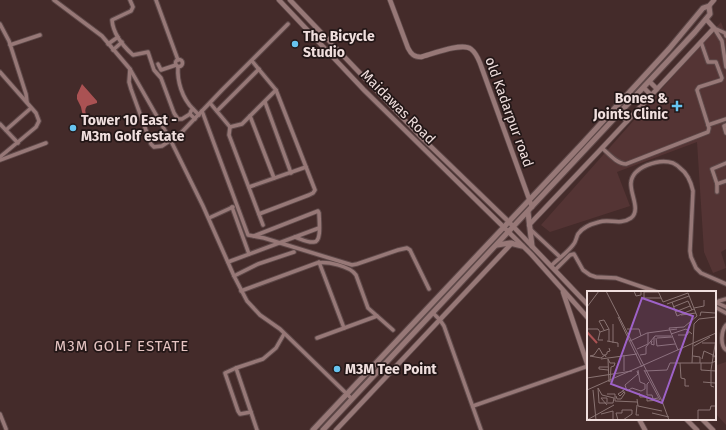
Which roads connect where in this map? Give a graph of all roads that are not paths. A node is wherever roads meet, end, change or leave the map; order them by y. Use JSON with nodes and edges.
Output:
{"nodes":[{"id":1,"x":54,"y":0,"type":"edge"},
{"id":2,"x":130,"y":0,"type":"edge"},
{"id":3,"x":156,"y":0,"type":"edge"},
{"id":4,"x":279,"y":0,"type":"edge"},
{"id":5,"x":290,"y":0,"type":"edge"},
{"id":6,"x":390,"y":0,"type":"edge"},
{"id":7,"x":714,"y":0,"type":"edge"},
{"id":8,"x":710,"y":6,"type":"junction"},
{"id":9,"x":706,"y":19,"type":"junction"},
{"id":10,"x":0,"y":24,"type":"edge"},
{"id":11,"x":288,"y":24,"type":"dead end"},
{"id":12,"x":714,"y":28,"type":"junction"},
{"id":13,"x":40,"y":35,"type":"dead end"},
{"id":14,"x":726,"y":36,"type":"edge"},
{"id":15,"x":118,"y":37,"type":"junction"},
{"id":16,"x":122,"y":42,"type":"junction"},
{"id":17,"x":701,"y":42,"type":"junction"},
{"id":18,"x":108,"y":44,"type":"junction"},
{"id":19,"x":10,"y":45,"type":"junction"},
{"id":20,"x":113,"y":50,"type":"junction"},
{"id":21,"x":252,"y":61,"type":"junction"},
{"id":22,"x":158,"y":64,"type":"dead end"},
{"id":23,"x":177,"y":66,"type":"junction"},
{"id":24,"x":726,"y":67,"type":"edge"},
{"id":25,"x":130,"y":69,"type":"junction"},
{"id":26,"x":259,"y":69,"type":"junction"},
{"id":27,"x":0,"y":72,"type":"edge"},
{"id":28,"x":650,"y":82,"type":"junction"},
{"id":29,"x":644,"y":88,"type":"junction"},
{"id":30,"x":657,"y":89,"type":"junction"},
{"id":31,"x":276,"y":90,"type":"junction"},
{"id":32,"x":651,"y":95,"type":"junction"},
{"id":33,"x":265,"y":102,"type":"junction"},
{"id":34,"x":28,"y":103,"type":"junction"},
{"id":35,"x":210,"y":103,"type":"junction"},
{"id":36,"x":31,"y":108,"type":"junction"},
{"id":37,"x":192,"y":109,"type":"junction"},
{"id":38,"x":217,"y":111,"type":"junction"},
{"id":39,"x":201,"y":113,"type":"junction"},
{"id":40,"x":190,"y":114,"type":"junction"},
{"id":41,"x":619,"y":114,"type":"junction"},
{"id":42,"x":250,"y":116,"type":"junction"},
{"id":43,"x":195,"y":119,"type":"junction"},
{"id":44,"x":726,"y":119,"type":"edge"},
{"id":45,"x":627,"y":122,"type":"junction"},
{"id":46,"x":0,"y":124,"type":"edge"},
{"id":47,"x":708,"y":125,"type":"junction"},
{"id":48,"x":726,"y":125,"type":"edge"},
{"id":49,"x":230,"y":127,"type":"junction"},
{"id":50,"x":6,"y":130,"type":"junction"},
{"id":51,"x":726,"y":133,"type":"edge"},
{"id":52,"x":171,"y":141,"type":"junction"},
{"id":53,"x":18,"y":143,"type":"junction"},
{"id":54,"x":46,"y":143,"type":"dead end"},
{"id":55,"x":602,"y":148,"type":"junction"},
{"id":56,"x":0,"y":159,"type":"edge"},
{"id":57,"x":726,"y":163,"type":"edge"},
{"id":58,"x":306,"y":167,"type":"junction"},
{"id":59,"x":291,"y":173,"type":"junction"},
{"id":60,"x":274,"y":178,"type":"junction"},
{"id":61,"x":726,"y":181,"type":"edge"},
{"id":62,"x":717,"y":184,"type":"junction"},
{"id":63,"x":249,"y":187,"type":"junction"},
{"id":64,"x":717,"y":192,"type":"dead end"},
{"id":65,"x":529,"y":199,"type":"junction"},
{"id":66,"x":235,"y":206,"type":"junction"},
{"id":67,"x":532,"y":207,"type":"junction"},
{"id":68,"x":528,"y":212,"type":"junction"},
{"id":69,"x":259,"y":214,"type":"junction"},
{"id":70,"x":209,"y":218,"type":"junction"},
{"id":71,"x":508,"y":221,"type":"junction"},
{"id":72,"x":263,"y":225,"type":"dead end"},
{"id":73,"x":503,"y":227,"type":"junction"},
{"id":74,"x":514,"y":227,"type":"junction"},
{"id":75,"x":529,"y":227,"type":"junction"},
{"id":76,"x":319,"y":228,"type":"junction"},
{"id":77,"x":508,"y":232,"type":"junction"},
{"id":78,"x":253,"y":236,"type":"junction"},
{"id":79,"x":295,"y":238,"type":"junction"},
{"id":80,"x":281,"y":243,"type":"junction"},
{"id":81,"x":512,"y":243,"type":"junction"},
{"id":82,"x":497,"y":245,"type":"junction"},
{"id":83,"x":522,"y":246,"type":"junction"},
{"id":84,"x":532,"y":246,"type":"junction"},
{"id":85,"x":294,"y":252,"type":"dead end"},
{"id":86,"x":249,"y":254,"type":"junction"},
{"id":87,"x":560,"y":258,"type":"junction"},
{"id":88,"x":228,"y":262,"type":"junction"},
{"id":89,"x":319,"y":262,"type":"junction"},
{"id":90,"x":553,"y":268,"type":"junction"},
{"id":91,"x":234,"y":276,"type":"junction"},
{"id":92,"x":726,"y":284,"type":"edge"},
{"id":93,"x":562,"y":288,"type":"junction"},
{"id":94,"x":429,"y":289,"type":"dead end"},
{"id":95,"x":241,"y":291,"type":"junction"},
{"id":96,"x":653,"y":291,"type":"edge"},
{"id":97,"x":726,"y":299,"type":"edge"},
{"id":98,"x":587,"y":304,"type":"edge"},
{"id":99,"x":716,"y":305,"type":"edge"},
{"id":100,"x":726,"y":307,"type":"edge"},
{"id":101,"x":433,"y":313,"type":"junction"},
{"id":102,"x":726,"y":313,"type":"edge"},
{"id":103,"x":377,"y":316,"type":"junction"},
{"id":104,"x":587,"y":317,"type":"edge"},
{"id":105,"x":440,"y":320,"type":"junction"},
{"id":106,"x":726,"y":325,"type":"edge"},
{"id":107,"x":344,"y":328,"type":"junction"},
{"id":108,"x":392,"y":330,"type":"dead end"},
{"id":109,"x":284,"y":334,"type":"junction"},
{"id":110,"x":724,"y":336,"type":"edge"},
{"id":111,"x":317,"y":338,"type":"dead end"},
{"id":112,"x":726,"y":350,"type":"edge"},
{"id":113,"x":587,"y":363,"type":"edge"},
{"id":114,"x":587,"y":366,"type":"edge"},
{"id":115,"x":236,"y":368,"type":"junction"},
{"id":116,"x":346,"y":394,"type":"junction"},
{"id":117,"x":352,"y":399,"type":"junction"},
{"id":118,"x":473,"y":406,"type":"junction"},
{"id":119,"x":251,"y":412,"type":"junction"},
{"id":120,"x":0,"y":416,"type":"edge"},
{"id":121,"x":640,"y":420,"type":"edge"},
{"id":122,"x":687,"y":420,"type":"edge"},
{"id":123,"x":703,"y":420,"type":"edge"},
{"id":124,"x":6,"y":429,"type":"edge"},
{"id":125,"x":258,"y":430,"type":"edge"},
{"id":126,"x":313,"y":430,"type":"edge"},
{"id":127,"x":323,"y":430,"type":"edge"},
{"id":128,"x":336,"y":430,"type":"edge"},
{"id":129,"x":481,"y":430,"type":"edge"},
{"id":130,"x":645,"y":430,"type":"edge"},
{"id":131,"x":697,"y":430,"type":"edge"},
{"id":132,"x":713,"y":430,"type":"edge"}],
"edges":[{"from":1,"to":18,"type":"street"},
{"from":2,"to":15,"type":"street"},
{"from":3,"to":23,"type":"street"},
{"from":4,"to":73,"type":"street","name":"Maidawas Road"},
{"from":5,"to":71,"type":"street","name":"Maidawas Road"},
{"from":6,"to":65,"type":"street","name":"old Kadarpur road"},
{"from":7,"to":8,"type":"street"},
{"from":8,"to":9,"type":"main road"},
{"from":8,"to":65,"type":"main road"},
{"from":9,"to":12,"type":"street"},
{"from":9,"to":28,"type":"main road"},
{"from":10,"to":19,"type":"street"},
{"from":11,"to":21,"type":"street"},
{"from":12,"to":14,"type":"street"},
{"from":12,"to":17,"type":"street"},
{"from":12,"to":24,"type":"street"},
{"from":13,"to":19,"type":"street"},
{"from":15,"to":16,"type":"street"},
{"from":15,"to":18,"type":"street"},
{"from":16,"to":20,"type":"street"},
{"from":16,"to":40,"type":"street"},
{"from":17,"to":30,"type":"street"},
{"from":17,"to":47,"type":"street"},
{"from":18,"to":20,"type":"street"},
{"from":19,"to":34,"type":"street"},
{"from":20,"to":25,"type":"street"},
{"from":21,"to":26,"type":"street"},
{"from":21,"to":35,"type":"street"},
{"from":22,"to":23,"type":"street"},
{"from":23,"to":37,"type":"street"},
{"from":25,"to":52,"type":"street"},
{"from":25,"to":52,"type":"street"},
{"from":26,"to":31,"type":"street"},
{"from":26,"to":38,"type":"street"},
{"from":27,"to":34,"type":"street"},
{"from":28,"to":29,"type":"main road"},
{"from":28,"to":30,"type":"street"},
{"from":29,"to":32,"type":"street"},
{"from":29,"to":41,"type":"main road"},
{"from":30,"to":32,"type":"street"},
{"from":31,"to":33,"type":"street"},
{"from":31,"to":58,"type":"street"},
{"from":32,"to":45,"type":"street"},
{"from":33,"to":42,"type":"street"},
{"from":33,"to":59,"type":"street"},
{"from":34,"to":36,"type":"street"},
{"from":35,"to":38,"type":"street"},
{"from":35,"to":39,"type":"street"},
{"from":36,"to":50,"type":"street"},
{"from":36,"to":53,"type":"street"},
{"from":37,"to":39,"type":"street"},
{"from":37,"to":40,"type":"street"},
{"from":38,"to":49,"type":"street"},
{"from":39,"to":43,"type":"street"},
{"from":39,"to":66,"type":"street"},
{"from":40,"to":43,"type":"street"},
{"from":41,"to":45,"type":"street"},
{"from":41,"to":67,"type":"main road"},
{"from":42,"to":49,"type":"street"},
{"from":42,"to":60,"type":"street"},
{"from":43,"to":52,"type":"street"},
{"from":44,"to":47,"type":"street"},
{"from":45,"to":55,"type":"street"},
{"from":46,"to":50,"type":"street"},
{"from":47,"to":55,"type":"street"},
{"from":48,"to":51,"type":"street"},
{"from":49,"to":63,"type":"street"},
{"from":50,"to":53,"type":"street"},
{"from":52,"to":70,"type":"street"},
{"from":53,"to":56,"type":"street"},
{"from":54,"to":56,"type":"street"},
{"from":55,"to":75,"type":"street"},
{"from":57,"to":62,"type":"street"},
{"from":58,"to":59,"type":"street"},
{"from":58,"to":69,"type":"street"},
{"from":59,"to":60,"type":"street"},
{"from":60,"to":63,"type":"street"},
{"from":61,"to":62,"type":"street"},
{"from":62,"to":64,"type":"street"},
{"from":63,"to":69,"type":"street"},
{"from":65,"to":67,"type":"street","name":"old Kadarpur road"},
{"from":65,"to":71,"type":"main road"},
{"from":66,"to":70,"type":"street"},
{"from":66,"to":78,"type":"street"},
{"from":66,"to":86,"type":"street"},
{"from":67,"to":68,"type":"main road"},
{"from":68,"to":74,"type":"main road"},
{"from":68,"to":75,"type":"main road"},
{"from":69,"to":72,"type":"street"},
{"from":70,"to":88,"type":"street"},
{"from":71,"to":73,"type":"main road"},
{"from":71,"to":74,"type":"street","name":"Maidawas Road"},
{"from":73,"to":77,"type":"street","name":"Maidawas Road"},
{"from":73,"to":116,"type":"main road"},
{"from":74,"to":77,"type":"main road"},
{"from":74,"to":84,"type":"street","name":"Maidawas Road"},
{"from":75,"to":84,"type":"main road"},
{"from":75,"to":87,"type":"street"},
{"from":76,"to":78,"type":"street"},
{"from":76,"to":79,"type":"street"},
{"from":76,"to":79,"type":"street"},
{"from":77,"to":82,"type":"main road"},
{"from":77,"to":83,"type":"street","name":"Maidawas Road"},
{"from":78,"to":80,"type":"street"},
{"from":79,"to":80,"type":"street"},
{"from":80,"to":86,"type":"street"},
{"from":80,"to":94,"type":"street"},
{"from":81,"to":82,"type":"main road"},
{"from":81,"to":83,"type":"main road"},
{"from":81,"to":105,"type":"street"},
{"from":82,"to":101,"type":"main road"},
{"from":83,"to":93,"type":"street","name":"Maidawas Road"},
{"from":84,"to":90,"type":"street","name":"Maidawas Road"},
{"from":85,"to":91,"type":"street"},
{"from":86,"to":88,"type":"street"},
{"from":87,"to":90,"type":"street"},
{"from":87,"to":92,"type":"street"},
{"from":88,"to":91,"type":"street"},
{"from":89,"to":95,"type":"street"},
{"from":89,"to":103,"type":"street"},
{"from":89,"to":107,"type":"street"},
{"from":90,"to":96,"type":"street"},
{"from":90,"to":98,"type":"street","name":"Maidawas Road"},
{"from":91,"to":95,"type":"street"},
{"from":93,"to":104,"type":"street","name":"Maidawas Road"},
{"from":93,"to":113,"type":"street"},
{"from":95,"to":109,"type":"street"},
{"from":97,"to":99,"type":"street"},
{"from":99,"to":100,"type":"street"},
{"from":99,"to":102,"type":"street"},
{"from":101,"to":105,"type":"street"},
{"from":101,"to":117,"type":"main road"},
{"from":103,"to":107,"type":"street"},
{"from":103,"to":108,"type":"street"},
{"from":105,"to":118,"type":"street"},
{"from":105,"to":128,"type":"street"},
{"from":106,"to":110,"type":"street"},
{"from":107,"to":111,"type":"street"},
{"from":109,"to":115,"type":"street"},
{"from":109,"to":116,"type":"street"},
{"from":110,"to":112,"type":"street"},
{"from":114,"to":118,"type":"street"},
{"from":115,"to":119,"type":"street"},
{"from":115,"to":119,"type":"street"},
{"from":116,"to":117,"type":"street"},
{"from":116,"to":126,"type":"main road"},
{"from":117,"to":127,"type":"main road"},
{"from":118,"to":129,"type":"street"},
{"from":119,"to":125,"type":"street"},
{"from":120,"to":124,"type":"street"},
{"from":121,"to":130,"type":"street"},
{"from":122,"to":131,"type":"street"},
{"from":123,"to":132,"type":"street"}]}
